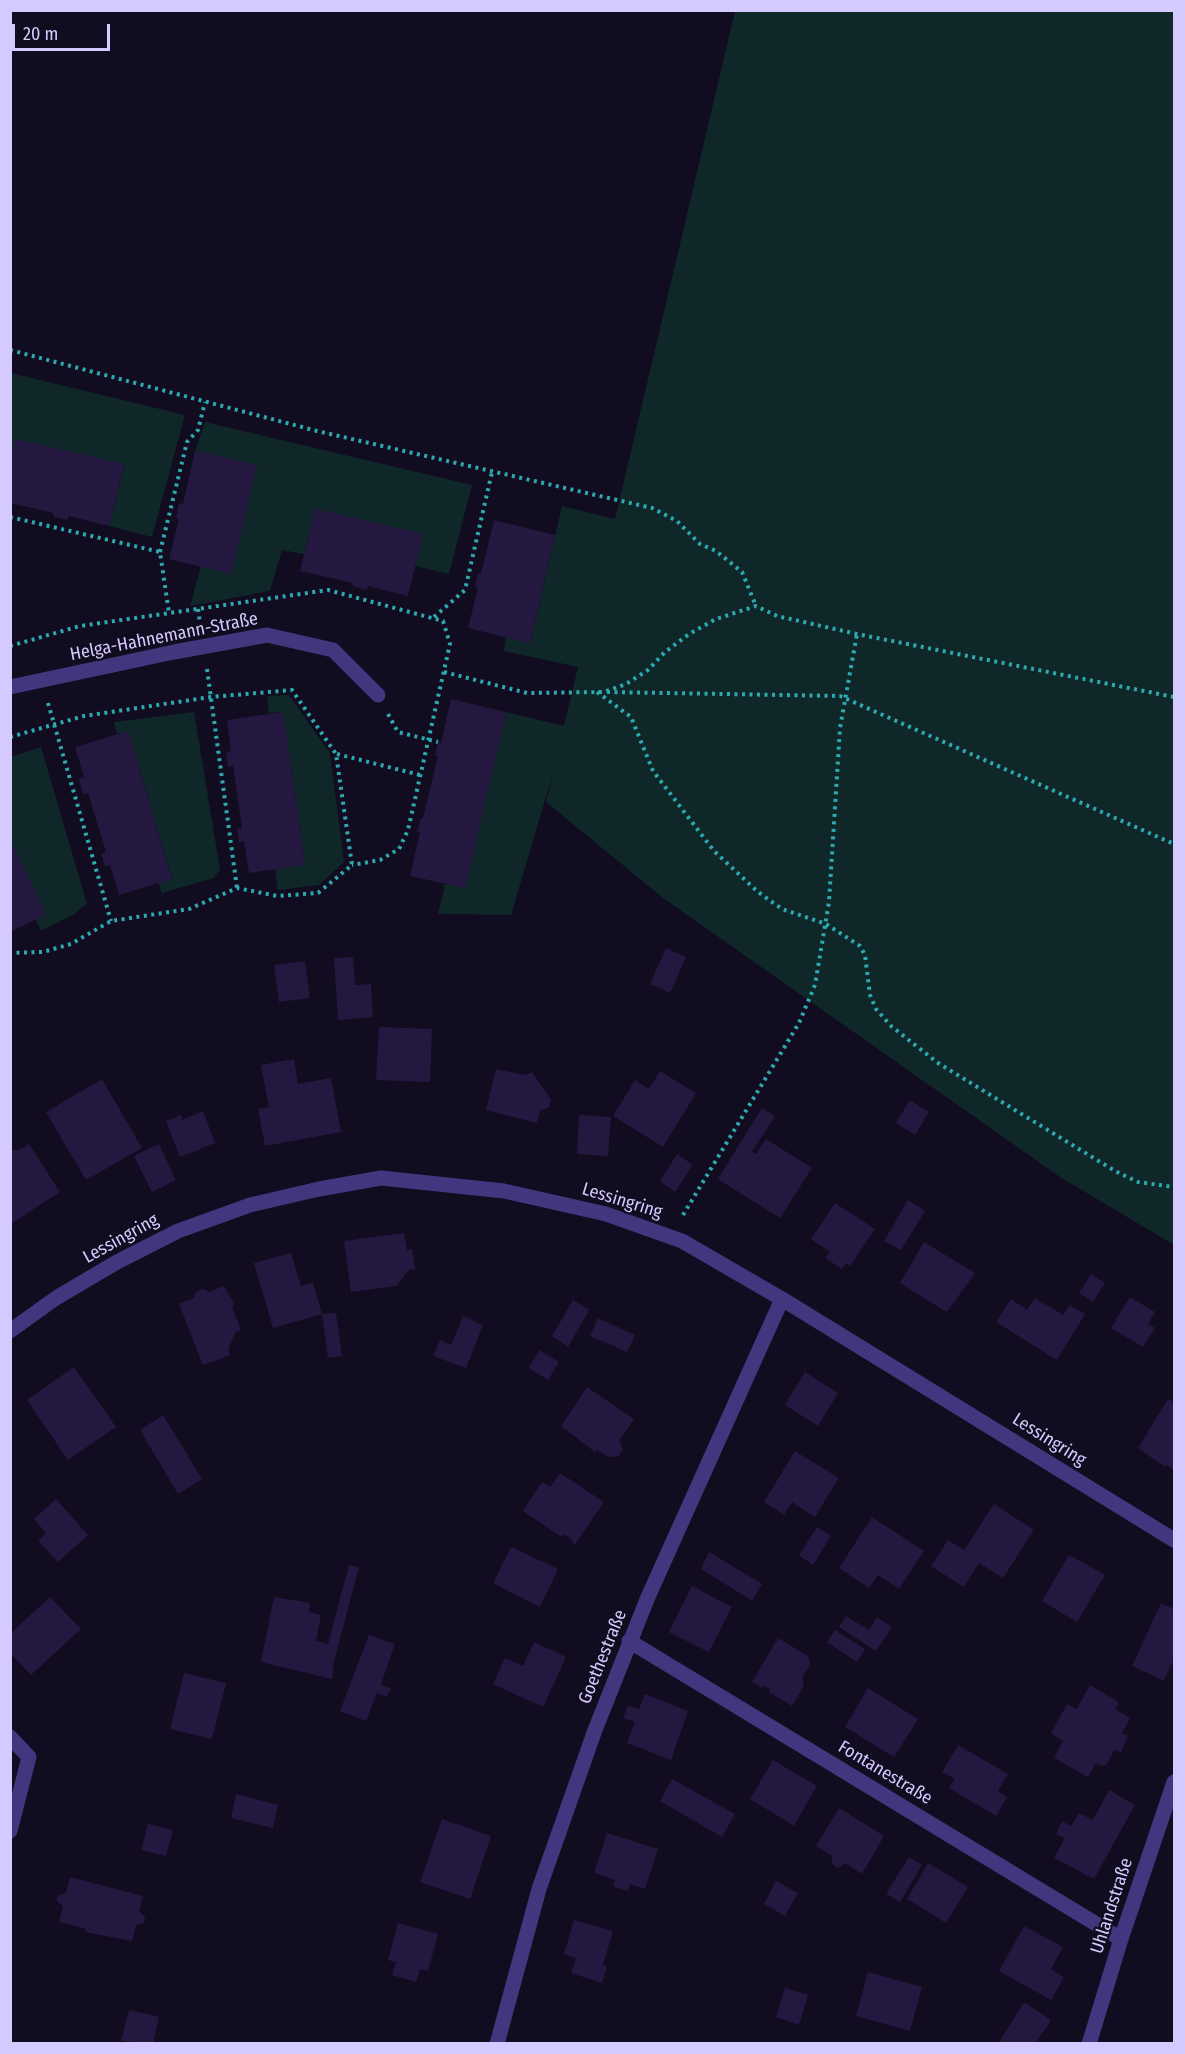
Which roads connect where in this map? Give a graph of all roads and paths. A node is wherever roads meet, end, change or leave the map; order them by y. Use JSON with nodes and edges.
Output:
{"nodes":[{"id":1,"x":10,"y":350,"type":"edge"},
{"id":2,"x":205,"y":402,"type":"junction"},
{"id":3,"x":492,"y":472,"type":"junction"},
{"id":4,"x":10,"y":517,"type":"edge"},
{"id":5,"x":160,"y":552,"type":"junction"},
{"id":6,"x":756,"y":606,"type":"junction"},
{"id":7,"x":198,"y":609,"type":"dead end"},
{"id":8,"x":169,"y":613,"type":"dead end"},
{"id":9,"x":433,"y":618,"type":"dead end"},
{"id":10,"x":857,"y":634,"type":"junction"},
{"id":11,"x":204,"y":646,"type":"junction"},
{"id":12,"x":444,"y":672,"type":"dead end"},
{"id":13,"x":41,"y":681,"type":"junction"},
{"id":14,"x":10,"y":687,"type":"edge"},
{"id":15,"x":597,"y":692,"type":"junction"},
{"id":16,"x":378,"y":694,"type":"joint"},
{"id":17,"x":211,"y":697,"type":"junction"},
{"id":18,"x":1174,"y":697,"type":"edge"},
{"id":19,"x":844,"y":698,"type":"junction"},
{"id":20,"x":54,"y":725,"type":"junction"},
{"id":21,"x":10,"y":737,"type":"edge"},
{"id":22,"x":438,"y":742,"type":"dead end"},
{"id":23,"x":336,"y":754,"type":"junction"},
{"id":24,"x":420,"y":776,"type":"dead end"},
{"id":25,"x":1174,"y":844,"type":"edge"},
{"id":26,"x":237,"y":888,"type":"junction"},
{"id":27,"x":111,"y":921,"type":"junction"},
{"id":28,"x":826,"y":924,"type":"junction"},
{"id":29,"x":10,"y":953,"type":"edge"},
{"id":30,"x":1174,"y":1187,"type":"edge"},
{"id":31,"x":670,"y":1237,"type":"junction"},
{"id":32,"x":782,"y":1299,"type":"junction"},
{"id":33,"x":10,"y":1331,"type":"edge"},
{"id":34,"x":1174,"y":1540,"type":"edge"},
{"id":35,"x":629,"y":1641,"type":"junction"},
{"id":36,"x":10,"y":1737,"type":"edge"},
{"id":37,"x":1174,"y":1782,"type":"edge"},
{"id":38,"x":10,"y":1831,"type":"edge"},
{"id":39,"x":1121,"y":1939,"type":"junction"},
{"id":40,"x":497,"y":2043,"type":"edge"},
{"id":41,"x":1089,"y":2043,"type":"edge"}],
"edges":[{"from":1,"to":2,"type":"path"},
{"from":2,"to":3,"type":"path"},
{"from":2,"to":5,"type":"path"},
{"from":3,"to":6,"type":"path"},
{"from":3,"to":9,"type":"path"},
{"from":4,"to":5,"type":"path"},
{"from":5,"to":8,"type":"path"},
{"from":6,"to":10,"type":"path"},
{"from":6,"to":15,"type":"path"},
{"from":7,"to":11,"type":"path"},
{"from":10,"to":18,"type":"path"},
{"from":10,"to":19,"type":"path"},
{"from":11,"to":13,"type":"street","name":"Helga-Hahnemann-Straße"},
{"from":11,"to":16,"type":"street","name":"Helga-Hahnemann-Straße"},
{"from":11,"to":17,"type":"path"},
{"from":12,"to":15,"type":"path"},
{"from":13,"to":14,"type":"street","name":"Helga-Hahnemann-Straße"},
{"from":13,"to":20,"type":"path"},
{"from":15,"to":19,"type":"path"},
{"from":15,"to":28,"type":"path"},
{"from":16,"to":22,"type":"path"},
{"from":17,"to":20,"type":"path"},
{"from":17,"to":23,"type":"path"},
{"from":17,"to":26,"type":"path"},
{"from":19,"to":25,"type":"path"},
{"from":19,"to":28,"type":"path"},
{"from":20,"to":21,"type":"path"},
{"from":20,"to":27,"type":"path"},
{"from":23,"to":24,"type":"path"},
{"from":23,"to":26,"type":"path"},
{"from":26,"to":27,"type":"path"},
{"from":27,"to":29,"type":"path"},
{"from":28,"to":30,"type":"path"},
{"from":28,"to":31,"type":"path"},
{"from":31,"to":32,"type":"street","name":"Lessingring"},
{"from":31,"to":33,"type":"street","name":"Lessingring"},
{"from":32,"to":34,"type":"street","name":"Lessingring"},
{"from":32,"to":35,"type":"street","name":"Goethestraße"},
{"from":35,"to":39,"type":"street","name":"Fontanestraße"},
{"from":35,"to":40,"type":"street","name":"Goethestraße"},
{"from":36,"to":38,"type":"street"},
{"from":37,"to":39,"type":"street","name":"Uhlandstraße"},
{"from":39,"to":41,"type":"street","name":"Uhlandstraße"}]}
